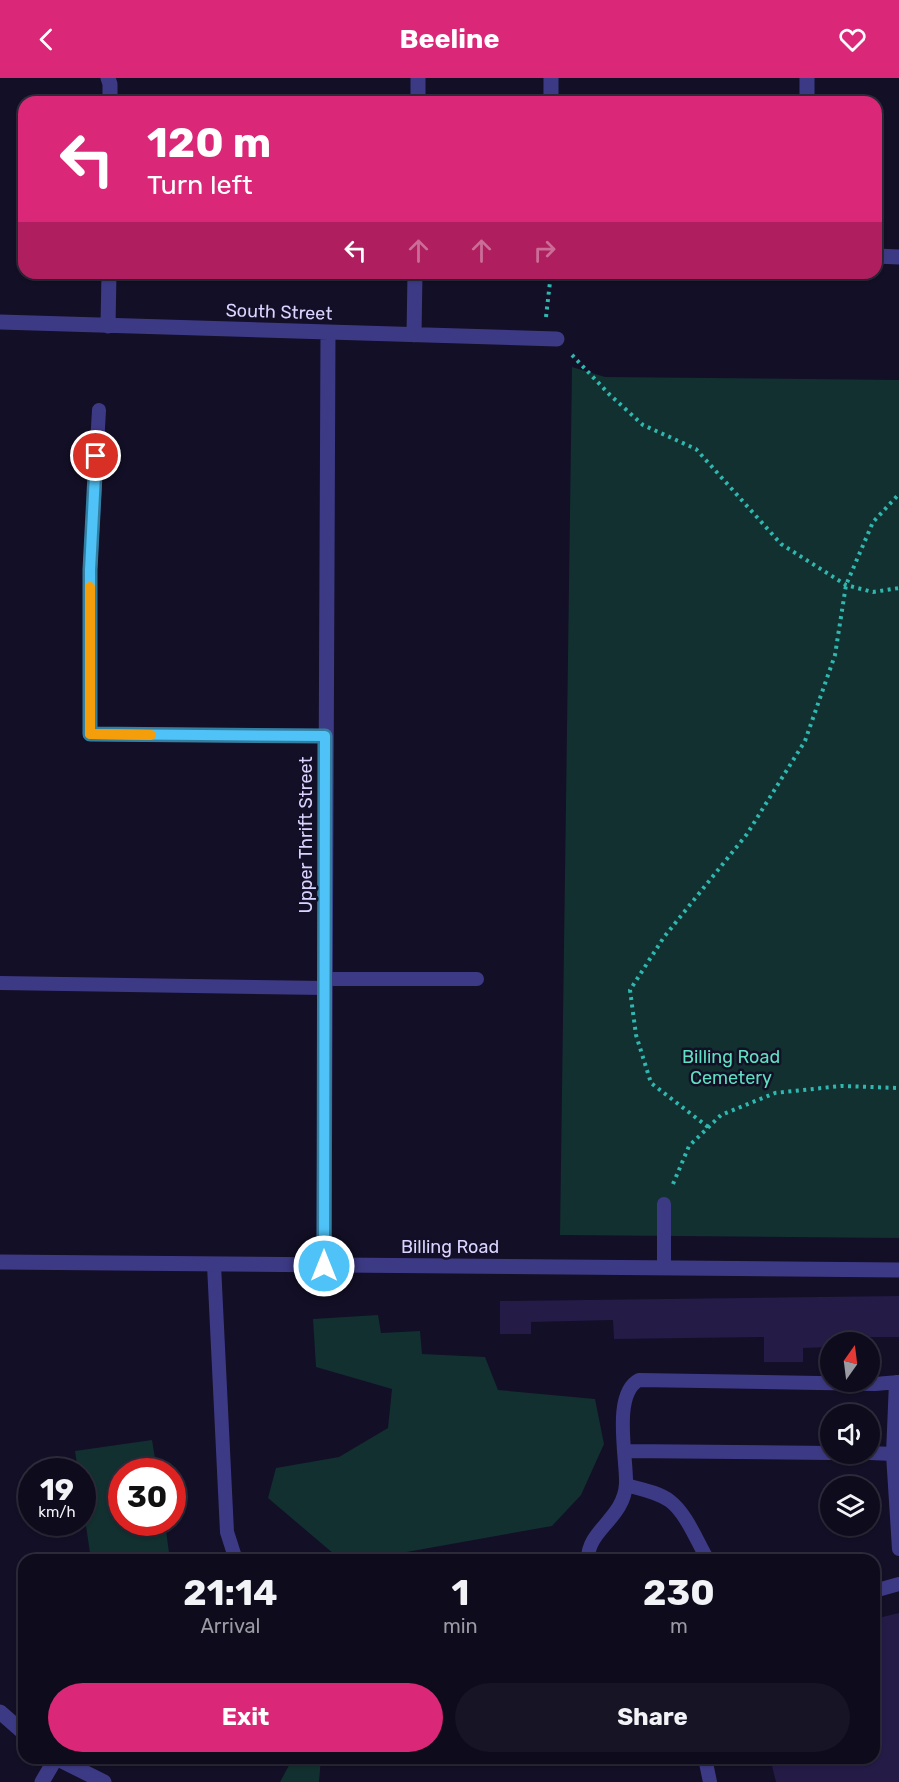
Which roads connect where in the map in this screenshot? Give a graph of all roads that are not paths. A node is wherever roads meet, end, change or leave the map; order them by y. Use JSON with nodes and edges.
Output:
{"nodes":[{"id":1,"x":108,"y":78,"type":"edge"},
{"id":2,"x":418,"y":78,"type":"edge"},
{"id":3,"x":551,"y":78,"type":"edge"},
{"id":4,"x":807,"y":78,"type":"edge"},
{"id":5,"x":110,"y":96,"type":"edge"},
{"id":6,"x":418,"y":96,"type":"edge"},
{"id":7,"x":551,"y":96,"type":"edge"},
{"id":8,"x":807,"y":96,"type":"edge"},
{"id":9,"x":882,"y":256,"type":"edge"},
{"id":10,"x":899,"y":257,"type":"edge"},
{"id":11,"x":108,"y":279,"type":"edge"},
{"id":12,"x":415,"y":279,"type":"edge"},
{"id":13,"x":0,"y":322,"type":"edge"},
{"id":14,"x":108,"y":326,"type":"junction"},
{"id":15,"x":328,"y":333,"type":"junction"},
{"id":16,"x":414,"y":335,"type":"junction"},
{"id":17,"x":550,"y":339,"type":"road end"},
{"id":18,"x":99,"y":410,"type":"dead end"},
{"id":19,"x":325,"y":736,"type":"junction"},
{"id":20,"x":477,"y":979,"type":"dead end"},
{"id":21,"x":0,"y":983,"type":"edge"},
{"id":22,"x":325,"y":983,"type":"junction"},
{"id":23,"x":664,"y":1204,"type":"road end"},
{"id":24,"x":0,"y":1262,"type":"edge"},
{"id":25,"x":214,"y":1265,"type":"junction"},
{"id":26,"x":324,"y":1266,"type":"junction"},
{"id":27,"x":664,"y":1267,"type":"junction"},
{"id":28,"x":899,"y":1270,"type":"edge"},
{"id":29,"x":898,"y":1382,"type":"edge"},
{"id":30,"x":625,"y":1451,"type":"junction"},
{"id":31,"x":820,"y":1453,"type":"edge"},
{"id":32,"x":880,"y":1453,"type":"edge"},
{"id":33,"x":893,"y":1454,"type":"junction"},
{"id":34,"x":626,"y":1485,"type":"junction"},
{"id":35,"x":899,"y":1549,"type":"edge"},
{"id":36,"x":235,"y":1554,"type":"edge"},
{"id":37,"x":588,"y":1554,"type":"edge"},
{"id":38,"x":705,"y":1554,"type":"edge"},
{"id":39,"x":899,"y":1584,"type":"edge"},
{"id":40,"x":880,"y":1589,"type":"edge"},
{"id":41,"x":0,"y":1712,"type":"edge"},
{"id":42,"x":18,"y":1728,"type":"edge"},
{"id":43,"x":52,"y":1764,"type":"edge"},
{"id":44,"x":68,"y":1764,"type":"edge"},
{"id":45,"x":706,"y":1764,"type":"edge"},
{"id":46,"x":42,"y":1782,"type":"edge"},
{"id":47,"x":104,"y":1782,"type":"edge"},
{"id":48,"x":710,"y":1782,"type":"edge"}],
"edges":[{"from":1,"to":5,"type":"street"},
{"from":2,"to":6,"type":"street"},
{"from":3,"to":7,"type":"street"},
{"from":4,"to":8,"type":"street"},
{"from":9,"to":10,"type":"street"},
{"from":11,"to":14,"type":"street"},
{"from":12,"to":16,"type":"street"},
{"from":13,"to":14,"type":"street","name":"South Street"},
{"from":14,"to":15,"type":"street","name":"South Street"},
{"from":15,"to":16,"type":"street","name":"South Street"},
{"from":15,"to":19,"type":"street","name":"Upper Thrift Street"},
{"from":16,"to":17,"type":"street","name":"South Street"},
{"from":18,"to":19,"type":"lane"},
{"from":19,"to":22,"type":"street","name":"Upper Thrift Street"},
{"from":20,"to":22,"type":"lane"},
{"from":21,"to":22,"type":"lane"},
{"from":22,"to":26,"type":"street","name":"Upper Thrift Street"},
{"from":23,"to":27,"type":"lane"},
{"from":24,"to":25,"type":"street","name":"Billing Road"},
{"from":25,"to":26,"type":"street","name":"Billing Road"},
{"from":25,"to":36,"type":"lane"},
{"from":26,"to":27,"type":"street","name":"Billing Road"},
{"from":27,"to":28,"type":"street","name":"Billing Road"},
{"from":29,"to":30,"type":"lane"},
{"from":29,"to":33,"type":"lane"},
{"from":30,"to":31,"type":"lane"},
{"from":30,"to":34,"type":"lane"},
{"from":32,"to":33,"type":"lane"},
{"from":33,"to":35,"type":"lane"},
{"from":34,"to":37,"type":"lane"},
{"from":34,"to":38,"type":"lane"},
{"from":39,"to":40,"type":"lane"},
{"from":41,"to":42,"type":"street"},
{"from":43,"to":46,"type":"street"},
{"from":44,"to":47,"type":"street"},
{"from":45,"to":48,"type":"lane"}]}
